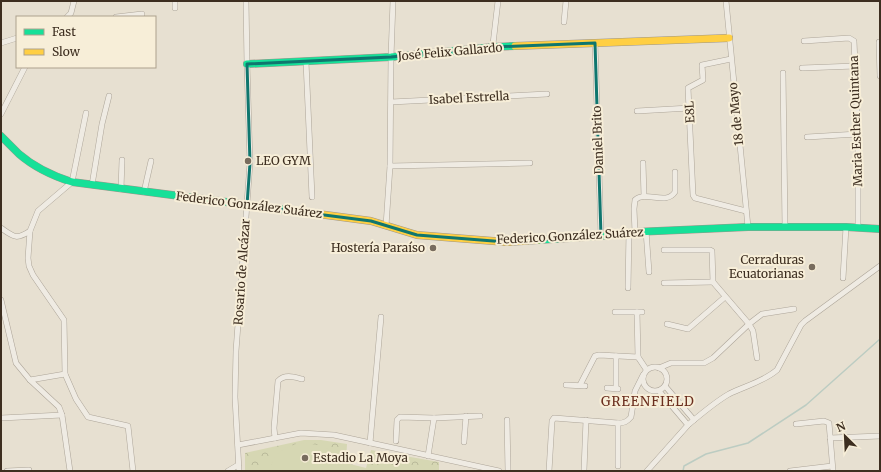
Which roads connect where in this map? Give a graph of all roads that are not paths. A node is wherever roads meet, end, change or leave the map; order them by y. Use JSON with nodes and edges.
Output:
{"nodes":[{"id":1,"x":74,"y":1,"type":"edge"},
{"id":2,"x":175,"y":1,"type":"edge"},
{"id":3,"x":246,"y":1,"type":"edge"},
{"id":4,"x":392,"y":1,"type":"edge"},
{"id":5,"x":498,"y":1,"type":"edge"},
{"id":6,"x":566,"y":1,"type":"edge"},
{"id":7,"x":726,"y":1,"type":"edge"},
{"id":8,"x":176,"y":8,"type":"dead end"},
{"id":9,"x":142,"y":14,"type":"dead end"},
{"id":10,"x":68,"y":16,"type":"edge"},
{"id":11,"x":125,"y":16,"type":"edge"},
{"id":12,"x":564,"y":22,"type":"dead end"},
{"id":13,"x":16,"y":38,"type":"edge"},
{"id":14,"x":729,"y":38,"type":"junction"},
{"id":15,"x":804,"y":41,"type":"dead end"},
{"id":16,"x":879,"y":42,"type":"edge"},
{"id":17,"x":1,"y":43,"type":"edge"},
{"id":18,"x":595,"y":43,"type":"junction"},
{"id":19,"x":493,"y":46,"type":"junction"},
{"id":20,"x":391,"y":57,"type":"junction"},
{"id":21,"x":731,"y":59,"type":"junction"},
{"id":22,"x":306,"y":62,"type":"junction"},
{"id":23,"x":247,"y":64,"type":"junction"},
{"id":24,"x":855,"y":66,"type":"junction"},
{"id":25,"x":25,"y":68,"type":"edge"},
{"id":26,"x":802,"y":68,"type":"dead end"},
{"id":27,"x":783,"y":73,"type":"dead end"},
{"id":28,"x":880,"y":76,"type":"edge"},
{"id":29,"x":547,"y":94,"type":"dead end"},
{"id":30,"x":109,"y":96,"type":"dead end"},
{"id":31,"x":391,"y":102,"type":"junction"},
{"id":32,"x":690,"y":108,"type":"junction"},
{"id":33,"x":637,"y":111,"type":"dead end"},
{"id":34,"x":1,"y":114,"type":"edge"},
{"id":35,"x":86,"y":114,"type":"dead end"},
{"id":36,"x":858,"y":134,"type":"junction"},
{"id":37,"x":1,"y":136,"type":"edge"},
{"id":38,"x":807,"y":136,"type":"dead end"},
{"id":39,"x":122,"y":160,"type":"dead end"},
{"id":40,"x":151,"y":161,"type":"dead end"},
{"id":41,"x":530,"y":163,"type":"dead end"},
{"id":42,"x":643,"y":163,"type":"dead end"},
{"id":43,"x":390,"y":166,"type":"junction"},
{"id":44,"x":674,"y":172,"type":"dead end"},
{"id":45,"x":72,"y":182,"type":"junction"},
{"id":46,"x":92,"y":185,"type":"junction"},
{"id":47,"x":121,"y":189,"type":"junction"},
{"id":48,"x":144,"y":192,"type":"junction"},
{"id":49,"x":644,"y":196,"type":"junction"},
{"id":50,"x":312,"y":197,"type":"dead end"},
{"id":51,"x":247,"y":205,"type":"junction"},
{"id":52,"x":746,"y":211,"type":"junction"},
{"id":53,"x":386,"y":226,"type":"junction"},
{"id":54,"x":785,"y":227,"type":"junction"},
{"id":55,"x":846,"y":227,"type":"junction"},
{"id":56,"x":1,"y":228,"type":"edge"},
{"id":57,"x":748,"y":228,"type":"junction"},
{"id":58,"x":858,"y":228,"type":"junction"},
{"id":59,"x":880,"y":229,"type":"edge"},
{"id":60,"x":30,"y":231,"type":"junction"},
{"id":61,"x":632,"y":232,"type":"junction"},
{"id":62,"x":646,"y":232,"type":"junction"},
{"id":63,"x":601,"y":236,"type":"junction"},
{"id":64,"x":664,"y":250,"type":"dead end"},
{"id":65,"x":880,"y":266,"type":"edge"},
{"id":66,"x":649,"y":272,"type":"dead end"},
{"id":67,"x":843,"y":278,"type":"dead end"},
{"id":68,"x":713,"y":282,"type":"junction"},
{"id":69,"x":664,"y":283,"type":"dead end"},
{"id":70,"x":628,"y":288,"type":"dead end"},
{"id":71,"x":725,"y":297,"type":"junction"},
{"id":72,"x":2,"y":302,"type":"edge"},
{"id":73,"x":794,"y":309,"type":"dead end"},
{"id":74,"x":615,"y":312,"type":"dead end"},
{"id":75,"x":381,"y":317,"type":"dead end"},
{"id":76,"x":667,"y":324,"type":"dead end"},
{"id":77,"x":749,"y":324,"type":"junction"},
{"id":78,"x":616,"y":356,"type":"junction"},
{"id":79,"x":638,"y":357,"type":"junction"},
{"id":80,"x":757,"y":358,"type":"dead end"},
{"id":81,"x":659,"y":368,"type":"junction"},
{"id":82,"x":646,"y":369,"type":"junction"},
{"id":83,"x":65,"y":374,"type":"junction"},
{"id":84,"x":643,"y":375,"type":"junction"},
{"id":85,"x":302,"y":379,"type":"dead end"},
{"id":86,"x":30,"y":380,"type":"junction"},
{"id":87,"x":566,"y":384,"type":"dead end"},
{"id":88,"x":645,"y":384,"type":"junction"},
{"id":89,"x":636,"y":386,"type":"junction"},
{"id":90,"x":665,"y":386,"type":"junction"},
{"id":91,"x":607,"y":388,"type":"dead end"},
{"id":92,"x":659,"y":391,"type":"junction"},
{"id":93,"x":62,"y":415,"type":"junction"},
{"id":94,"x":466,"y":416,"type":"junction"},
{"id":95,"x":480,"y":416,"type":"dead end"},
{"id":96,"x":1,"y":418,"type":"edge"},
{"id":97,"x":434,"y":418,"type":"junction"},
{"id":98,"x":507,"y":420,"type":"dead end"},
{"id":99,"x":586,"y":420,"type":"junction"},
{"id":100,"x":694,"y":420,"type":"junction"},
{"id":101,"x":618,"y":423,"type":"junction"},
{"id":102,"x":796,"y":424,"type":"dead end"},
{"id":103,"x":688,"y":425,"type":"junction"},
{"id":104,"x":880,"y":436,"type":"edge"},
{"id":105,"x":275,"y":438,"type":"junction"},
{"id":106,"x":830,"y":438,"type":"junction"},
{"id":107,"x":396,"y":441,"type":"dead end"},
{"id":108,"x":464,"y":442,"type":"dead end"},
{"id":109,"x":370,"y":443,"type":"junction"},
{"id":110,"x":238,"y":445,"type":"junction"},
{"id":111,"x":428,"y":456,"type":"junction"},
{"id":112,"x":618,"y":466,"type":"dead end"},
{"id":113,"x":238,"y":468,"type":"edge"},
{"id":114,"x":832,"y":469,"type":"edge"},
{"id":115,"x":29,"y":470,"type":"dead end"},
{"id":116,"x":584,"y":470,"type":"edge"},
{"id":117,"x":7,"y":471,"type":"edge"},
{"id":118,"x":70,"y":471,"type":"edge"},
{"id":119,"x":133,"y":471,"type":"edge"},
{"id":120,"x":228,"y":471,"type":"edge"},
{"id":121,"x":499,"y":471,"type":"edge"},
{"id":122,"x":508,"y":471,"type":"edge"},
{"id":123,"x":549,"y":471,"type":"edge"},
{"id":124,"x":644,"y":471,"type":"edge"},
{"id":125,"x":647,"y":471,"type":"edge"},
{"id":126,"x":790,"y":471,"type":"edge"}],
"edges":[{"from":1,"to":10,"type":"street"},
{"from":2,"to":8,"type":"street"},
{"from":3,"to":23,"type":"street","name":"Rosario de Alcázar"},
{"from":4,"to":20,"type":"street"},
{"from":5,"to":19,"type":"street"},
{"from":6,"to":12,"type":"street"},
{"from":7,"to":14,"type":"street","name":"18 de Mayo"},
{"from":9,"to":11,"type":"street"},
{"from":13,"to":17,"type":"street"},
{"from":14,"to":18,"type":"street","name":"José Felix Gallardo"},
{"from":14,"to":21,"type":"street","name":"18 de Mayo"},
{"from":15,"to":24,"type":"street","name":"Maria Esther Quintana"},
{"from":16,"to":28,"type":"street"},
{"from":18,"to":19,"type":"street","name":"José Felix Gallardo"},
{"from":18,"to":63,"type":"street","name":"Daniel Brito"},
{"from":19,"to":20,"type":"street","name":"José Felix Gallardo"},
{"from":20,"to":22,"type":"street","name":"José Felix Gallardo"},
{"from":20,"to":31,"type":"street"},
{"from":21,"to":32,"type":"street","name":"E8L"},
{"from":21,"to":52,"type":"street","name":"18 de Mayo"},
{"from":22,"to":23,"type":"street","name":"José Felix Gallardo"},
{"from":22,"to":50,"type":"street"},
{"from":23,"to":51,"type":"street","name":"Rosario de Alcázar"},
{"from":24,"to":26,"type":"street"},
{"from":24,"to":36,"type":"street","name":"Maria Esther Quintana"},
{"from":25,"to":34,"type":"street"},
{"from":27,"to":54,"type":"street"},
{"from":29,"to":31,"type":"street","name":"Isabel Estrella"},
{"from":30,"to":46,"type":"street"},
{"from":31,"to":43,"type":"street"},
{"from":32,"to":33,"type":"street"},
{"from":32,"to":52,"type":"street","name":"E8L"},
{"from":35,"to":45,"type":"street"},
{"from":36,"to":38,"type":"street"},
{"from":36,"to":58,"type":"street","name":"Maria Esther Quintana"},
{"from":37,"to":45,"type":"street","name":"Federico González Suárez"},
{"from":39,"to":47,"type":"street"},
{"from":40,"to":48,"type":"street"},
{"from":41,"to":43,"type":"street"},
{"from":42,"to":49,"type":"street"},
{"from":43,"to":53,"type":"street"},
{"from":44,"to":49,"type":"street"},
{"from":45,"to":46,"type":"street","name":"Federico González Suárez"},
{"from":45,"to":60,"type":"street"},
{"from":46,"to":47,"type":"street","name":"Federico González Suárez"},
{"from":47,"to":48,"type":"street","name":"Federico González Suárez"},
{"from":48,"to":51,"type":"street","name":"Federico González Suárez"},
{"from":49,"to":61,"type":"street"},
{"from":51,"to":53,"type":"street","name":"Federico González Suárez"},
{"from":51,"to":110,"type":"street","name":"Rosario de Alcázar"},
{"from":52,"to":57,"type":"street","name":"18 de Mayo"},
{"from":53,"to":63,"type":"street","name":"Federico González Suárez"},
{"from":54,"to":55,"type":"street","name":"Federico González Suárez"},
{"from":54,"to":57,"type":"street","name":"Federico González Suárez"},
{"from":55,"to":58,"type":"street","name":"Federico González Suárez"},
{"from":55,"to":67,"type":"street"},
{"from":56,"to":60,"type":"street"},
{"from":57,"to":62,"type":"street","name":"Federico González Suárez"},
{"from":58,"to":59,"type":"street","name":"Federico González Suárez"},
{"from":60,"to":83,"type":"street"},
{"from":61,"to":62,"type":"street","name":"Federico González Suárez"},
{"from":61,"to":63,"type":"street","name":"Federico González Suárez"},
{"from":61,"to":70,"type":"street"},
{"from":62,"to":66,"type":"street"},
{"from":64,"to":68,"type":"street"},
{"from":65,"to":100,"type":"street"},
{"from":68,"to":69,"type":"street"},
{"from":68,"to":71,"type":"street"},
{"from":71,"to":76,"type":"street"},
{"from":71,"to":77,"type":"street"},
{"from":72,"to":86,"type":"street"},
{"from":73,"to":77,"type":"street"},
{"from":74,"to":79,"type":"street"},
{"from":75,"to":109,"type":"street"},
{"from":77,"to":80,"type":"street"},
{"from":77,"to":81,"type":"street"},
{"from":78,"to":79,"type":"street"},
{"from":78,"to":87,"type":"street"},
{"from":78,"to":91,"type":"street"},
{"from":79,"to":82,"type":"street"},
{"from":81,"to":82,"type":"street"},
{"from":81,"to":90,"type":"street"},
{"from":82,"to":84,"type":"street"},
{"from":83,"to":86,"type":"street"},
{"from":83,"to":119,"type":"street"},
{"from":84,"to":88,"type":"street"},
{"from":84,"to":89,"type":"street"},
{"from":85,"to":105,"type":"street"},
{"from":86,"to":93,"type":"street"},
{"from":88,"to":89,"type":"street"},
{"from":88,"to":92,"type":"street"},
{"from":89,"to":101,"type":"street"},
{"from":90,"to":92,"type":"street"},
{"from":90,"to":100,"type":"street"},
{"from":92,"to":103,"type":"street"},
{"from":93,"to":96,"type":"street"},
{"from":93,"to":118,"type":"street"},
{"from":94,"to":95,"type":"street"},
{"from":94,"to":97,"type":"street"},
{"from":94,"to":108,"type":"street"},
{"from":97,"to":107,"type":"street"},
{"from":97,"to":111,"type":"street"},
{"from":98,"to":122,"type":"street"},
{"from":99,"to":101,"type":"street"},
{"from":99,"to":116,"type":"street"},
{"from":99,"to":123,"type":"street"},
{"from":100,"to":103,"type":"street"},
{"from":101,"to":112,"type":"street"},
{"from":102,"to":106,"type":"street"},
{"from":103,"to":125,"type":"street"},
{"from":104,"to":106,"type":"street"},
{"from":105,"to":109,"type":"street"},
{"from":105,"to":110,"type":"street"},
{"from":106,"to":114,"type":"street"},
{"from":109,"to":111,"type":"street"},
{"from":110,"to":113,"type":"street","name":"Rosario de Alcázar"},
{"from":111,"to":121,"type":"street"},
{"from":113,"to":120,"type":"street"},
{"from":114,"to":126,"type":"street"},
{"from":115,"to":117,"type":"street"},
{"from":124,"to":125,"type":"street"}]}
